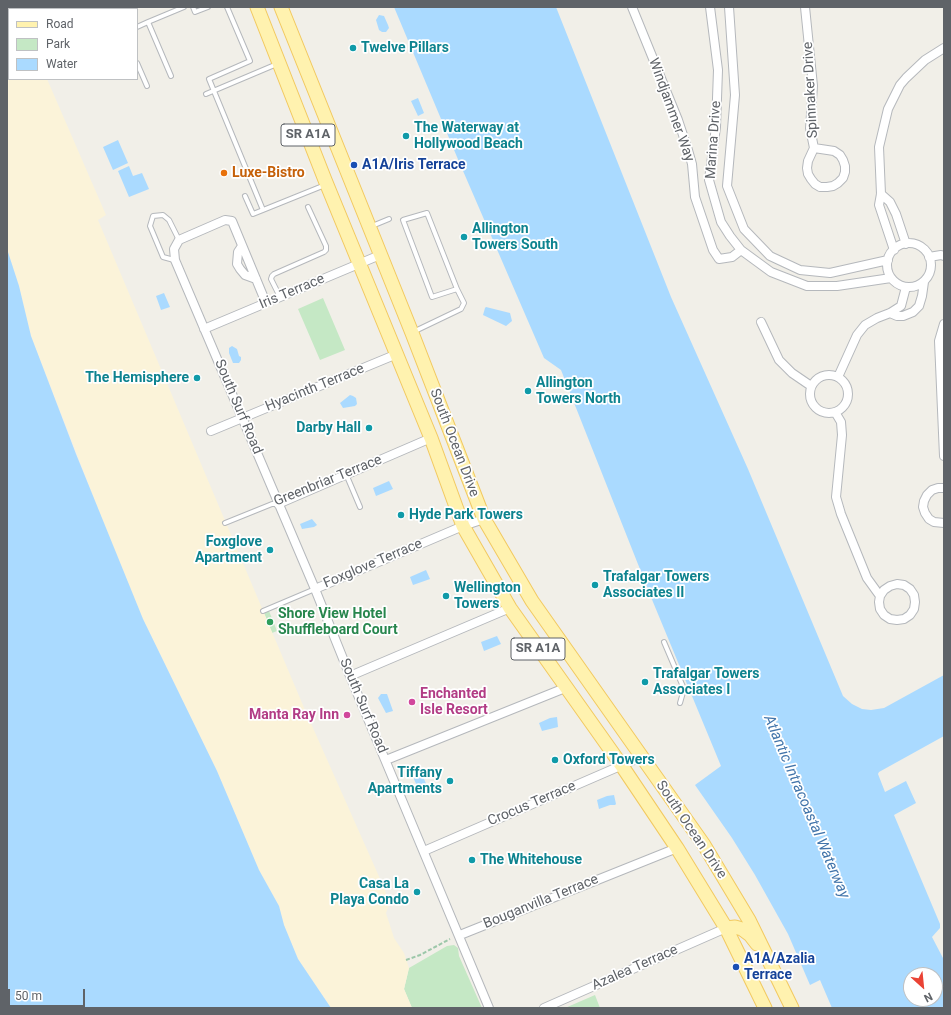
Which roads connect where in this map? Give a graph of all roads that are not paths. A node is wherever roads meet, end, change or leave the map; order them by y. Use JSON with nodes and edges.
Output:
{"nodes":[{"id":1,"x":184,"y":7,"type":"edge"},
{"id":2,"x":193,"y":7,"type":"edge"},
{"id":3,"x":208,"y":7,"type":"edge"},
{"id":4,"x":227,"y":7,"type":"edge"},
{"id":5,"x":257,"y":7,"type":"edge"},
{"id":6,"x":281,"y":7,"type":"edge"},
{"id":7,"x":632,"y":7,"type":"edge"},
{"id":8,"x":710,"y":7,"type":"edge"},
{"id":9,"x":729,"y":7,"type":"edge"},
{"id":10,"x":805,"y":7,"type":"edge"},
{"id":11,"x":148,"y":22,"type":"junction"},
{"id":12,"x":138,"y":26,"type":"edge"},
{"id":13,"x":944,"y":48,"type":"edge"},
{"id":14,"x":280,"y":63,"type":"junction"},
{"id":15,"x":138,"y":65,"type":"edge"},
{"id":16,"x":171,"y":76,"type":"dead end"},
{"id":17,"x":147,"y":86,"type":"dead end"},
{"id":18,"x":214,"y":90,"type":"junction"},
{"id":19,"x":206,"y":94,"type":"dead end"},
{"id":20,"x":814,"y":148,"type":"junction"},
{"id":21,"x":328,"y":184,"type":"junction"},
{"id":22,"x":881,"y":194,"type":"junction"},
{"id":23,"x":245,"y":196,"type":"dead end"},
{"id":24,"x":308,"y":207,"type":"dead end"},
{"id":25,"x":263,"y":210,"type":"junction"},
{"id":26,"x":389,"y":219,"type":"dead end"},
{"id":27,"x":369,"y":227,"type":"junction"},
{"id":28,"x":179,"y":240,"type":"junction"},
{"id":29,"x":906,"y":244,"type":"junction"},
{"id":30,"x":242,"y":246,"type":"junction"},
{"id":31,"x":741,"y":250,"type":"junction"},
{"id":32,"x":894,"y":250,"type":"junction"},
{"id":33,"x":380,"y":254,"type":"junction"},
{"id":34,"x":944,"y":256,"type":"edge"},
{"id":35,"x":929,"y":257,"type":"junction"},
{"id":36,"x":175,"y":260,"type":"junction"},
{"id":37,"x":888,"y":260,"type":"junction"},
{"id":38,"x":360,"y":263,"type":"junction"},
{"id":39,"x":891,"y":278,"type":"junction"},
{"id":40,"x":256,"y":279,"type":"junction"},
{"id":41,"x":924,"y":282,"type":"junction"},
{"id":42,"x":906,"y":287,"type":"junction"},
{"id":43,"x":457,"y":289,"type":"junction"},
{"id":44,"x":280,"y":297,"type":"junction"},
{"id":45,"x":266,"y":303,"type":"junction"},
{"id":46,"x":890,"y":313,"type":"junction"},
{"id":47,"x":761,"y":322,"type":"dead end"},
{"id":48,"x":944,"y":324,"type":"edge"},
{"id":49,"x":204,"y":328,"type":"junction"},
{"id":50,"x":412,"y":333,"type":"junction"},
{"id":51,"x":397,"y":354,"type":"junction"},
{"id":52,"x":838,"y":377,"type":"junction"},
{"id":53,"x":811,"y":386,"type":"junction"},
{"id":54,"x":835,"y":412,"type":"junction"},
{"id":55,"x":243,"y":417,"type":"junction"},
{"id":56,"x":211,"y":431,"type":"dead end"},
{"id":57,"x":431,"y":438,"type":"junction"},
{"id":58,"x":944,"y":456,"type":"edge"},
{"id":59,"x":346,"y":474,"type":"junction"},
{"id":60,"x":944,"y":488,"type":"edge"},
{"id":61,"x":278,"y":504,"type":"junction"},
{"id":62,"x":360,"y":506,"type":"dead end"},
{"id":63,"x":484,"y":519,"type":"junction"},
{"id":64,"x":225,"y":523,"type":"dead end"},
{"id":65,"x":944,"y":523,"type":"edge"},
{"id":66,"x":463,"y":526,"type":"junction"},
{"id":67,"x":315,"y":589,"type":"junction"},
{"id":68,"x":880,"y":596,"type":"junction"},
{"id":69,"x":510,"y":608,"type":"junction"},
{"id":70,"x":263,"y":611,"type":"dead end"},
{"id":71,"x":664,"y":642,"type":"dead end"},
{"id":72,"x":350,"y":676,"type":"junction"},
{"id":73,"x":565,"y":688,"type":"junction"},
{"id":74,"x":680,"y":703,"type":"dead end"},
{"id":75,"x":641,"y":757,"type":"junction"},
{"id":76,"x":386,"y":760,"type":"junction"},
{"id":77,"x":622,"y":766,"type":"junction"},
{"id":78,"x":677,"y":848,"type":"junction"},
{"id":79,"x":424,"y":851,"type":"junction"},
{"id":80,"x":726,"y":928,"type":"junction"},
{"id":81,"x":460,"y":935,"type":"junction"},
{"id":82,"x":772,"y":967,"type":"junction"},
{"id":83,"x":489,"y":1008,"type":"edge"},
{"id":84,"x":544,"y":1008,"type":"edge"},
{"id":85,"x":765,"y":1008,"type":"edge"},
{"id":86,"x":792,"y":1008,"type":"edge"}],
"edges":[{"from":1,"to":11,"type":"lane"},
{"from":2,"to":3,"type":"lane"},
{"from":4,"to":18,"type":"lane"},
{"from":5,"to":14,"type":"main road","name":"South Ocean Drive","number":"SR A1A"},
{"from":6,"to":27,"type":"main road","name":"South Ocean Drive","number":"SR A1A"},
{"from":7,"to":31,"type":"street","name":"Windjammer Way"},
{"from":8,"to":31,"type":"street","name":"Marina Drive"},
{"from":9,"to":37,"type":"street","name":"Marina Drive"},
{"from":10,"to":20,"type":"street","name":"Spinnaker Drive"},
{"from":11,"to":12,"type":"lane"},
{"from":11,"to":16,"type":"lane"},
{"from":13,"to":22,"type":"street"},
{"from":14,"to":18,"type":"lane"},
{"from":14,"to":21,"type":"main road","name":"South Ocean Drive","number":"SR A1A"},
{"from":15,"to":17,"type":"lane"},
{"from":18,"to":19,"type":"lane"},
{"from":18,"to":25,"type":"lane"},
{"from":20,"to":20,"type":"street","name":"Spinnaker Drive"},
{"from":21,"to":25,"type":"lane"},
{"from":21,"to":38,"type":"main road","name":"South Ocean Drive","number":"SR A1A"},
{"from":22,"to":29,"type":"street"},
{"from":22,"to":32,"type":"street"},
{"from":23,"to":25,"type":"lane"},
{"from":24,"to":44,"type":"lane"},
{"from":26,"to":27,"type":"lane"},
{"from":27,"to":33,"type":"main road","name":"South Ocean Drive","number":"SR A1A"},
{"from":28,"to":30,"type":"street"},
{"from":28,"to":36,"type":"street","name":"South Surf Road"},
{"from":28,"to":36,"type":"lane"},
{"from":29,"to":32,"type":"street"},
{"from":29,"to":35,"type":"street"},
{"from":30,"to":40,"type":"street"},
{"from":30,"to":40,"type":"street"},
{"from":31,"to":39,"type":"street","name":"Marina Drive"},
{"from":32,"to":37,"type":"street"},
{"from":33,"to":38,"type":"street","name":"Iris Terrace"},
{"from":33,"to":50,"type":"main road","name":"South Ocean Drive","number":"SR A1A"},
{"from":34,"to":35,"type":"street"},
{"from":35,"to":41,"type":"street"},
{"from":36,"to":49,"type":"street","name":"South Surf Road"},
{"from":37,"to":39,"type":"street"},
{"from":38,"to":44,"type":"street","name":"Iris Terrace"},
{"from":38,"to":51,"type":"main road","name":"South Ocean Drive","number":"SR A1A"},
{"from":39,"to":42,"type":"street"},
{"from":40,"to":45,"type":"street"},
{"from":41,"to":42,"type":"street"},
{"from":41,"to":46,"type":"street"},
{"from":42,"to":46,"type":"street"},
{"from":43,"to":43,"type":"lane"},
{"from":43,"to":50,"type":"lane"},
{"from":44,"to":45,"type":"street","name":"Iris Terrace"},
{"from":45,"to":49,"type":"street","name":"Iris Terrace"},
{"from":46,"to":52,"type":"street"},
{"from":47,"to":53,"type":"street"},
{"from":48,"to":58,"type":"street"},
{"from":49,"to":55,"type":"street","name":"South Surf Road"},
{"from":50,"to":63,"type":"main road","name":"South Ocean Drive","number":"SR A1A"},
{"from":51,"to":55,"type":"street","name":"Hyacinth Terrace"},
{"from":51,"to":57,"type":"main road","name":"South Ocean Drive","number":"SR A1A"},
{"from":52,"to":53,"type":"street"},
{"from":52,"to":54,"type":"street"},
{"from":53,"to":54,"type":"street"},
{"from":54,"to":68,"type":"street"},
{"from":55,"to":56,"type":"street","name":"Hyacinth Terrace"},
{"from":55,"to":61,"type":"street","name":"South Surf Road"},
{"from":57,"to":59,"type":"street","name":"Greenbriar Terrace"},
{"from":57,"to":66,"type":"main road","name":"South Ocean Drive","number":"SR A1A"},
{"from":59,"to":61,"type":"street","name":"Greenbriar Terrace"},
{"from":59,"to":62,"type":"lane"},
{"from":60,"to":65,"type":"street"},
{"from":61,"to":64,"type":"lane","name":"Greenbriar Terrace"},
{"from":61,"to":67,"type":"street","name":"South Surf Road"},
{"from":63,"to":66,"type":"street","name":"Foxglove Terrace"},
{"from":63,"to":75,"type":"main road","name":"South Ocean Drive","number":"SR A1A"},
{"from":66,"to":67,"type":"street","name":"Foxglove Terrace"},
{"from":66,"to":69,"type":"main road","name":"South Ocean Drive","number":"SR A1A"},
{"from":67,"to":70,"type":"lane","name":"Foxglove Terrace"},
{"from":67,"to":72,"type":"street","name":"South Surf Road"},
{"from":68,"to":68,"type":"street"},
{"from":69,"to":72,"type":"street"},
{"from":69,"to":73,"type":"main road","name":"South Ocean Drive","number":"SR A1A"},
{"from":71,"to":74,"type":"lane"},
{"from":72,"to":76,"type":"street","name":"South Surf Road"},
{"from":73,"to":76,"type":"street"},
{"from":73,"to":77,"type":"main road","name":"South Ocean Drive","number":"SR A1A"},
{"from":75,"to":77,"type":"street","name":"Crocus Terrace"},
{"from":75,"to":82,"type":"main road","name":"South Ocean Drive","number":"SR A1A"},
{"from":76,"to":79,"type":"street","name":"South Surf Road"},
{"from":77,"to":78,"type":"main road","name":"South Ocean Drive","number":"SR A1A"},
{"from":77,"to":79,"type":"street","name":"Crocus Terrace"},
{"from":78,"to":80,"type":"main road","name":"South Ocean Drive","number":"SR A1A"},
{"from":78,"to":81,"type":"street","name":"Bouganvilla Terrace"},
{"from":79,"to":81,"type":"street","name":"South Surf Road"},
{"from":80,"to":82,"type":"main road"},
{"from":80,"to":84,"type":"street","name":"Azalea Terrace"},
{"from":80,"to":85,"type":"main road","name":"South Ocean Drive","number":"SR A1A"},
{"from":81,"to":83,"type":"street","name":"South Surf Road"},
{"from":82,"to":86,"type":"main road","name":"South Ocean Drive","number":"SR A1A"}]}
